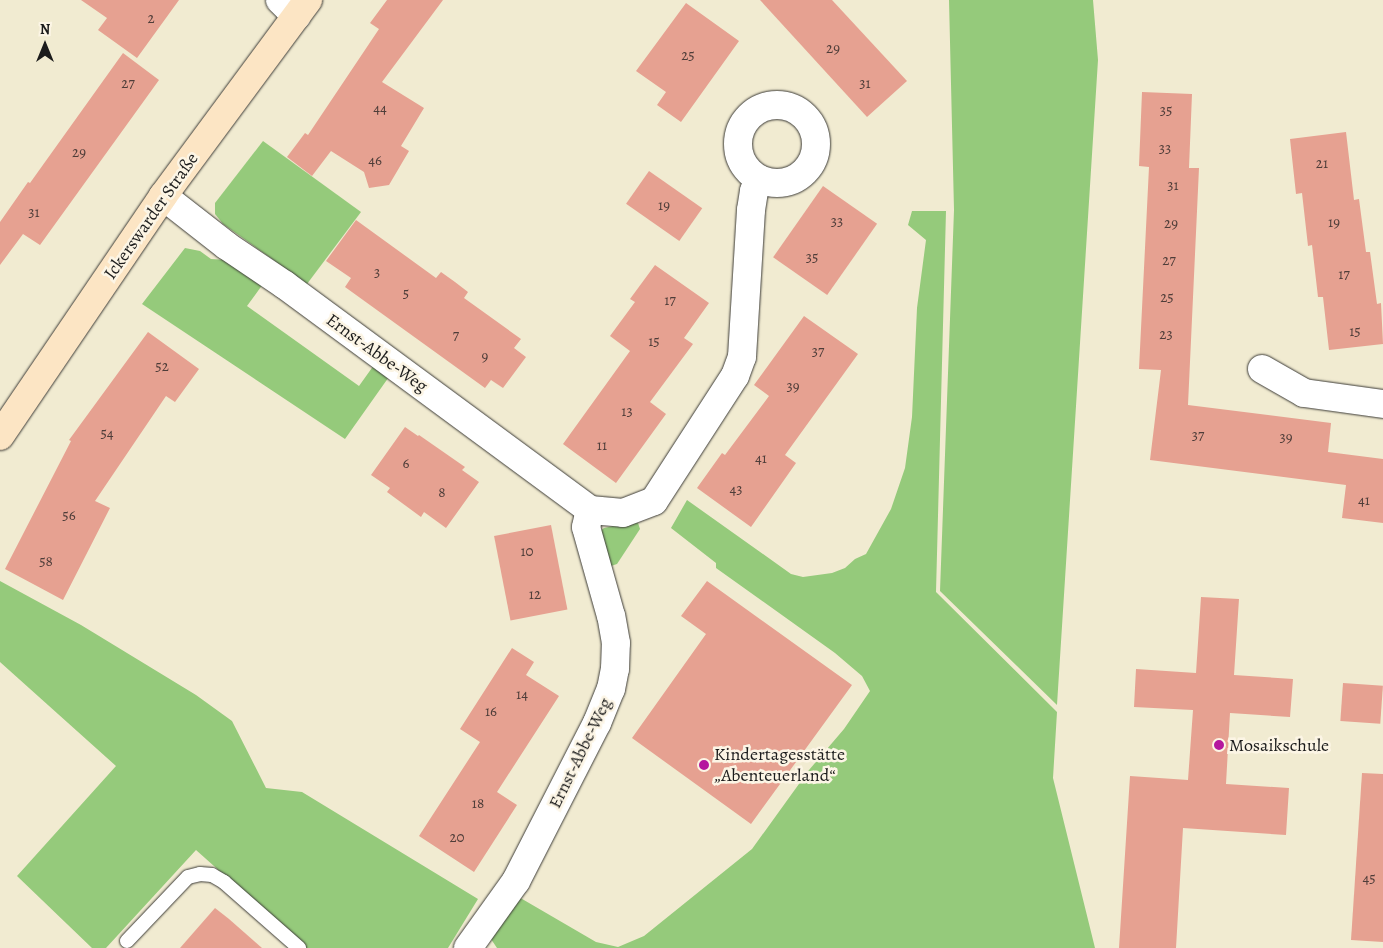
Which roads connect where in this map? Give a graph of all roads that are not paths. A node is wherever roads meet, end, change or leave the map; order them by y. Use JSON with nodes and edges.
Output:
{"nodes":[{"id":1,"x":295,"y":5,"type":"edge"},
{"id":2,"x":759,"y":179,"type":"dead end"},
{"id":3,"x":164,"y":196,"type":"junction"},
{"id":4,"x":1262,"y":369,"type":"dead end"},
{"id":5,"x":1383,"y":404,"type":"edge"},
{"id":6,"x":0,"y":436,"type":"edge"},
{"id":7,"x":590,"y":510,"type":"junction"},
{"id":8,"x":127,"y":941,"type":"dead end"},
{"id":9,"x":473,"y":946,"type":"edge"},
{"id":10,"x":299,"y":948,"type":"edge"}],
"edges":[{"from":1,"to":3,"type":"main road","name":"Ickerswarder Straße"},
{"from":2,"to":7,"type":"street"},
{"from":3,"to":6,"type":"main road","name":"Ickerswarder Straße"},
{"from":3,"to":7,"type":"street","name":"Ernst-Abbe-Weg"},
{"from":4,"to":5,"type":"street"},
{"from":7,"to":9,"type":"street","name":"Ernst-Abbe-Weg"},
{"from":8,"to":10,"type":"lane"}]}
